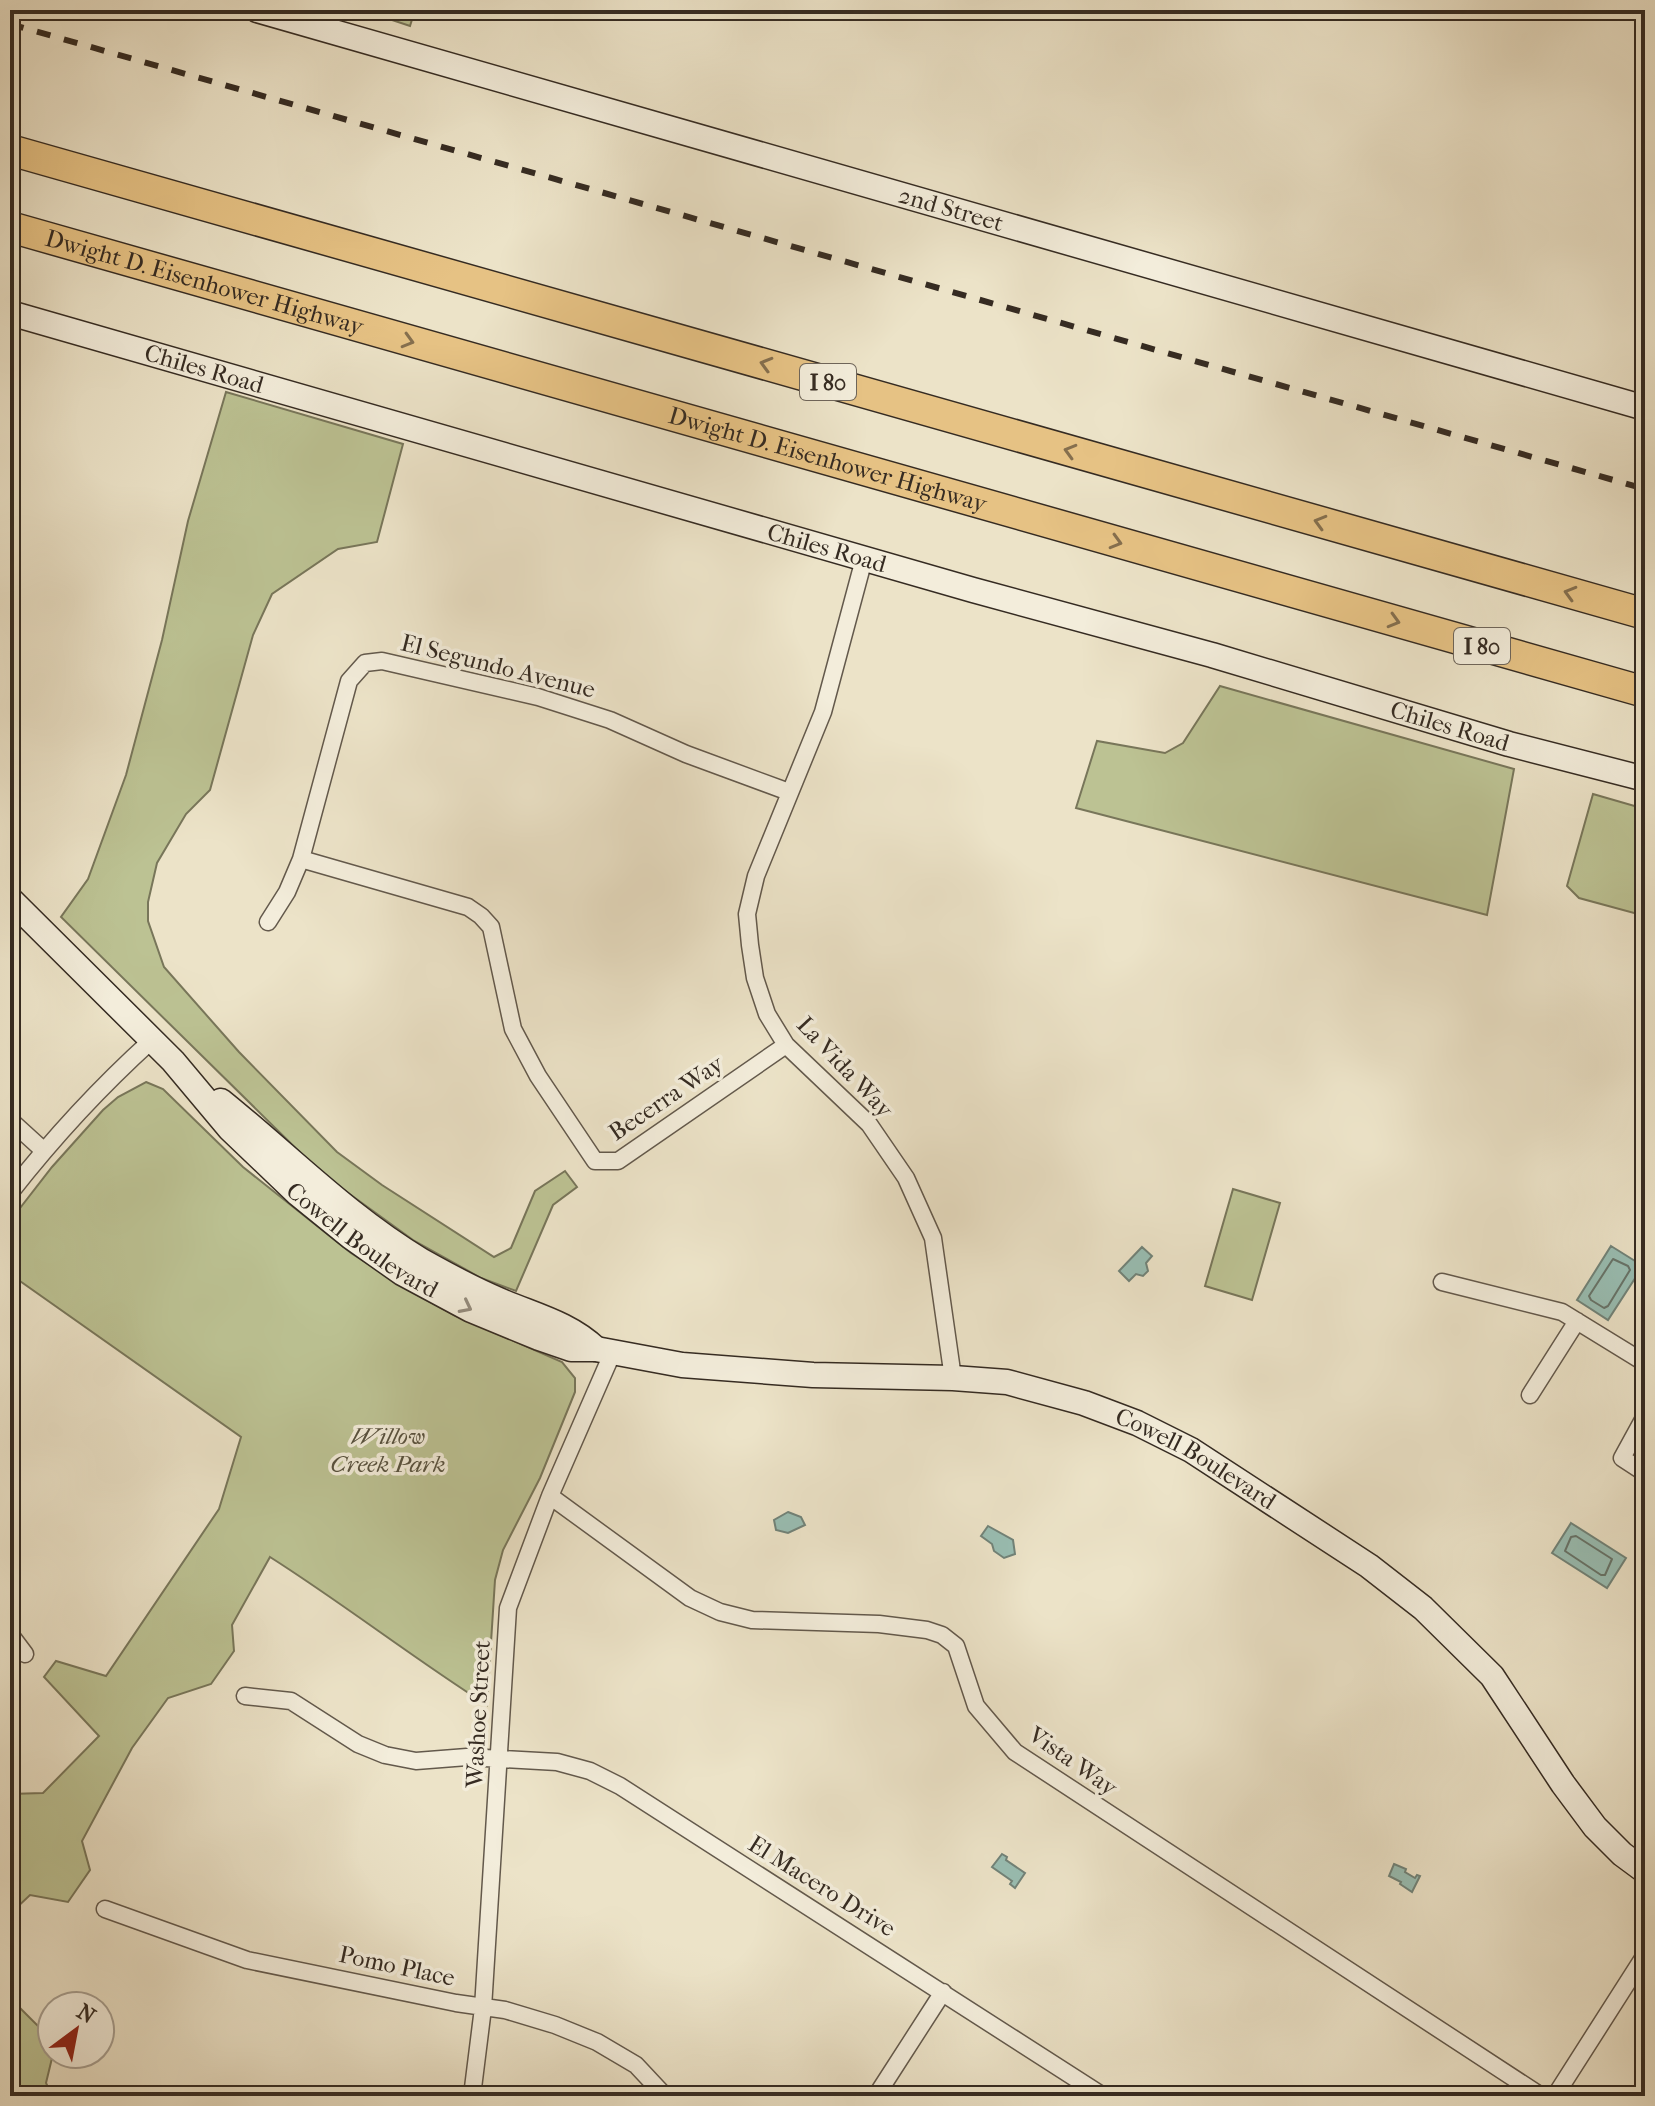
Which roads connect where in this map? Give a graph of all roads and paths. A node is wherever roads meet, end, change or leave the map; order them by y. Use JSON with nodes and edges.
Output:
{"nodes":[{"id":1,"x":257,"y":10,"type":"edge"},
{"id":2,"x":10,"y":150,"type":"edge"},
{"id":3,"x":10,"y":227,"type":"edge"},
{"id":4,"x":10,"y":313,"type":"edge"},
{"id":5,"x":1645,"y":408,"type":"edge"},
{"id":6,"x":864,"y":559,"type":"junction"},
{"id":7,"x":1645,"y":614,"type":"edge"},
{"id":8,"x":1645,"y":692,"type":"edge"},
{"id":9,"x":1645,"y":779,"type":"edge"},
{"id":10,"x":789,"y":792,"type":"junction"},
{"id":11,"x":301,"y":859,"type":"junction"},
{"id":12,"x":10,"y":899,"type":"edge"},
{"id":13,"x":268,"y":922,"type":"dead end"},
{"id":14,"x":152,"y":1040,"type":"junction"},
{"id":15,"x":786,"y":1045,"type":"junction"},
{"id":16,"x":10,"y":1120,"type":"edge"},
{"id":17,"x":43,"y":1150,"type":"junction"},
{"id":18,"x":10,"y":1193,"type":"edge"},
{"id":19,"x":1442,"y":1282,"type":"dead end"},
{"id":20,"x":1577,"y":1321,"type":"junction"},
{"id":21,"x":604,"y":1352,"type":"junction"},
{"id":22,"x":1645,"y":1363,"type":"edge"},
{"id":23,"x":953,"y":1378,"type":"junction"},
{"id":24,"x":1530,"y":1395,"type":"dead end"},
{"id":25,"x":1645,"y":1416,"type":"edge"},
{"id":26,"x":1645,"y":1473,"type":"edge"},
{"id":27,"x":550,"y":1496,"type":"junction"},
{"id":28,"x":10,"y":1634,"type":"edge"},
{"id":29,"x":25,"y":1654,"type":"dead end"},
{"id":30,"x":245,"y":1696,"type":"dead end"},
{"id":31,"x":500,"y":1760,"type":"junction"},
{"id":32,"x":1645,"y":1871,"type":"edge"},
{"id":33,"x":105,"y":1909,"type":"dead end"},
{"id":34,"x":1645,"y":1955,"type":"edge"},
{"id":35,"x":943,"y":1992,"type":"junction"},
{"id":36,"x":483,"y":2008,"type":"junction"},
{"id":37,"x":472,"y":2096,"type":"edge"},
{"id":38,"x":665,"y":2096,"type":"edge"},
{"id":39,"x":876,"y":2096,"type":"edge"},
{"id":40,"x":1103,"y":2096,"type":"edge"},
{"id":41,"x":1541,"y":2096,"type":"edge"},
{"id":42,"x":1555,"y":2096,"type":"edge"}],
"edges":[{"from":1,"to":5,"type":"street","name":"2nd Street"},
{"from":7,"to":2,"type":"highway","number":"I 80","one_way":true},
{"from":3,"to":8,"type":"highway","name":"Dwight D. Eisenhower Highway","number":"I 80","one_way":true},
{"from":4,"to":6,"type":"street","name":"Chiles Road"},
{"from":6,"to":9,"type":"street","name":"Chiles Road"},
{"from":6,"to":10,"type":"street","name":"La Vida Way"},
{"from":10,"to":11,"type":"street","name":"El Segundo Avenue"},
{"from":10,"to":15,"type":"street","name":"La Vida Way"},
{"from":11,"to":13,"type":"street","name":"El Segundo Avenue"},
{"from":11,"to":15,"type":"street","name":"Becerra Way"},
{"from":12,"to":14,"type":"street","name":"Cowell Boulevard"},
{"from":14,"to":17,"type":"street"},
{"from":14,"to":21,"type":"street","name":"Cowell Boulevard"},
{"from":15,"to":23,"type":"street","name":"La Vida Way"},
{"from":16,"to":17,"type":"street"},
{"from":17,"to":18,"type":"street"},
{"from":19,"to":20,"type":"street"},
{"from":20,"to":22,"type":"street"},
{"from":20,"to":24,"type":"street"},
{"from":21,"to":23,"type":"street","name":"Cowell Boulevard"},
{"from":21,"to":27,"type":"street","name":"Washoe Street"},
{"from":23,"to":32,"type":"street","name":"Cowell Boulevard"},
{"from":25,"to":26,"type":"street"},
{"from":27,"to":31,"type":"street","name":"Washoe Street"},
{"from":27,"to":41,"type":"street","name":"Vista Way"},
{"from":28,"to":29,"type":"street"},
{"from":30,"to":31,"type":"street","name":"El Macero Drive"},
{"from":31,"to":35,"type":"street","name":"El Macero Drive"},
{"from":31,"to":36,"type":"street","name":"Washoe Street"},
{"from":33,"to":36,"type":"street","name":"Pomo Place"},
{"from":34,"to":42,"type":"street"},
{"from":35,"to":39,"type":"street"},
{"from":35,"to":40,"type":"street","name":"El Macero Drive"},
{"from":36,"to":37,"type":"street","name":"Washoe Street"},
{"from":36,"to":38,"type":"street","name":"Pomo Place"}]}
